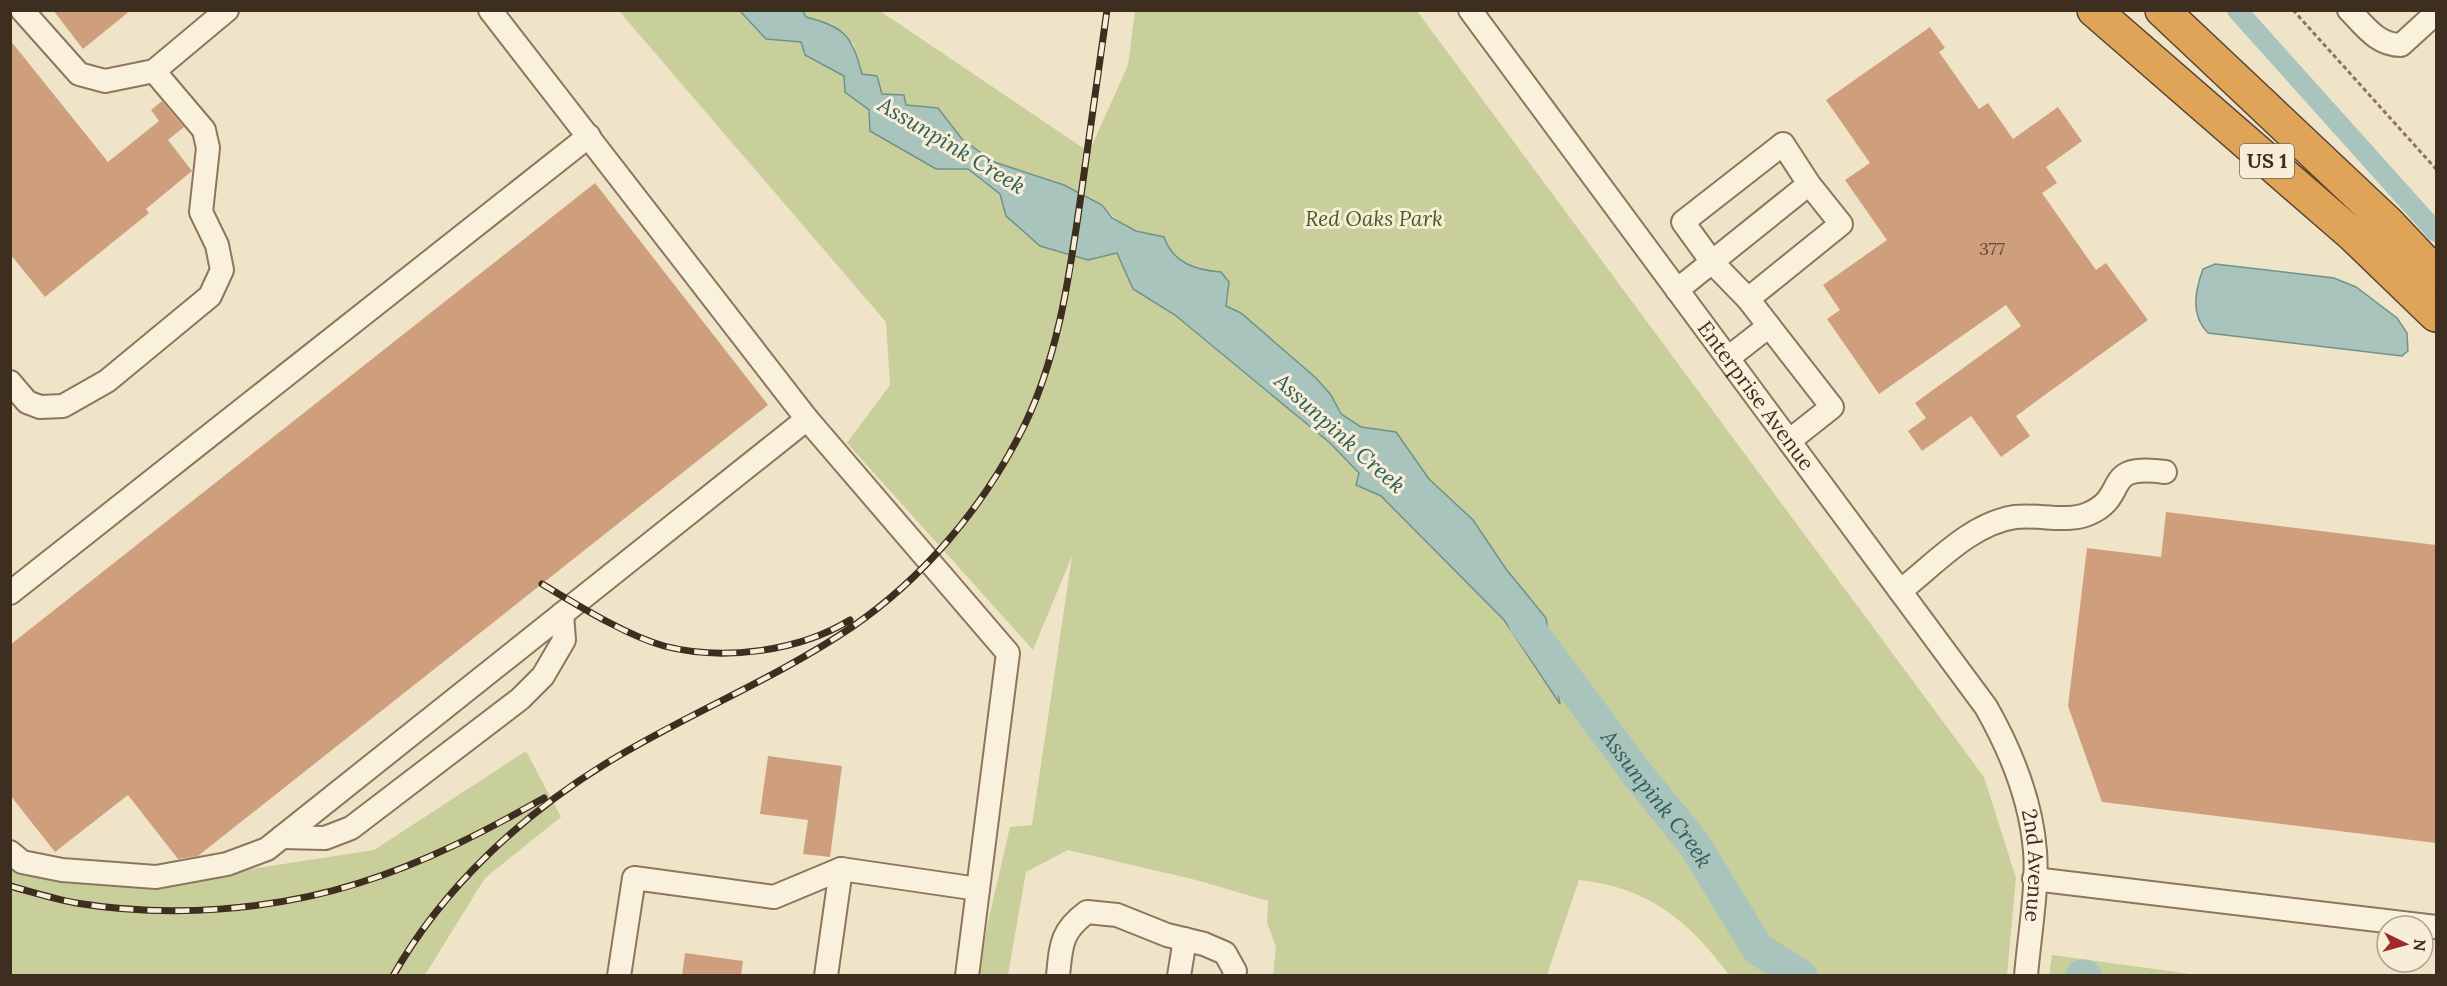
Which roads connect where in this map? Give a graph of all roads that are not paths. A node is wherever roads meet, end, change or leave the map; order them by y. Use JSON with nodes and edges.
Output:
{"nodes":[{"id":1,"x":22,"y":10,"type":"edge"},
{"id":2,"x":228,"y":10,"type":"edge"},
{"id":3,"x":490,"y":10,"type":"edge"},
{"id":4,"x":1470,"y":10,"type":"edge"},
{"id":5,"x":2094,"y":10,"type":"edge"},
{"id":6,"x":2162,"y":10,"type":"edge"},
{"id":7,"x":2349,"y":10,"type":"edge"},
{"id":8,"x":2436,"y":13,"type":"edge"},
{"id":9,"x":154,"y":71,"type":"junction"},
{"id":10,"x":589,"y":136,"type":"junction"},
{"id":11,"x":1809,"y":184,"type":"junction"},
{"id":12,"x":1712,"y":262,"type":"junction"},
{"id":13,"x":2436,"y":274,"type":"edge"},
{"id":14,"x":1677,"y":290,"type":"junction"},
{"id":15,"x":1749,"y":300,"type":"junction"},
{"id":16,"x":2436,"y":315,"type":"edge"},
{"id":17,"x":1769,"y":326,"type":"junction"},
{"id":18,"x":1728,"y":358,"type":"junction"},
{"id":19,"x":10,"y":382,"type":"edge"},
{"id":20,"x":807,"y":419,"type":"junction"},
{"id":21,"x":1789,"y":441,"type":"junction"},
{"id":22,"x":2164,"y":472,"type":"dead end"},
{"id":23,"x":1900,"y":591,"type":"junction"},
{"id":24,"x":10,"y":593,"type":"edge"},
{"id":25,"x":562,"y":614,"type":"junction"},
{"id":26,"x":2023,"y":791,"type":"joint"},
{"id":27,"x":282,"y":837,"type":"junction"},
{"id":28,"x":10,"y":852,"type":"edge"},
{"id":29,"x":841,"y":868,"type":"junction"},
{"id":30,"x":2034,"y":879,"type":"junction"},
{"id":31,"x":978,"y":889,"type":"junction"},
{"id":32,"x":2436,"y":927,"type":"edge"},
{"id":33,"x":1185,"y":939,"type":"junction"},
{"id":34,"x":2027,"y":968,"type":"edge"},
{"id":35,"x":619,"y":975,"type":"edge"},
{"id":36,"x":826,"y":975,"type":"edge"},
{"id":37,"x":967,"y":975,"type":"edge"},
{"id":38,"x":1058,"y":975,"type":"edge"},
{"id":39,"x":1179,"y":975,"type":"edge"},
{"id":40,"x":1234,"y":975,"type":"edge"}],
"edges":[{"from":1,"to":9,"type":"street"},
{"from":2,"to":9,"type":"street"},
{"from":3,"to":10,"type":"street"},
{"from":4,"to":14,"type":"street","name":"Enterprise Avenue"},
{"from":5,"to":16,"type":"highway","number":"US 1"},
{"from":6,"to":13,"type":"highway","number":"US 1"},
{"from":7,"to":8,"type":"street"},
{"from":9,"to":19,"type":"street"},
{"from":10,"to":20,"type":"street"},
{"from":10,"to":24,"type":"street"},
{"from":11,"to":12,"type":"street"},
{"from":11,"to":12,"type":"street"},
{"from":11,"to":15,"type":"street"},
{"from":12,"to":14,"type":"street"},
{"from":12,"to":15,"type":"street"},
{"from":14,"to":18,"type":"street","name":"Enterprise Avenue"},
{"from":15,"to":17,"type":"street"},
{"from":17,"to":18,"type":"street"},
{"from":17,"to":21,"type":"street"},
{"from":18,"to":21,"type":"street","name":"Enterprise Avenue"},
{"from":20,"to":25,"type":"street"},
{"from":20,"to":31,"type":"street"},
{"from":21,"to":23,"type":"street","name":"Enterprise Avenue"},
{"from":22,"to":23,"type":"street"},
{"from":23,"to":26,"type":"street","name":"Enterprise Avenue"},
{"from":25,"to":27,"type":"street"},
{"from":25,"to":27,"type":"street"},
{"from":26,"to":30,"type":"street","name":"2nd Avenue"},
{"from":27,"to":28,"type":"street"},
{"from":29,"to":31,"type":"street"},
{"from":29,"to":35,"type":"street"},
{"from":29,"to":36,"type":"street"},
{"from":30,"to":32,"type":"street"},
{"from":30,"to":34,"type":"street","name":"2nd Avenue"},
{"from":31,"to":37,"type":"street"},
{"from":33,"to":38,"type":"street"},
{"from":33,"to":39,"type":"street"},
{"from":33,"to":40,"type":"street"}]}
